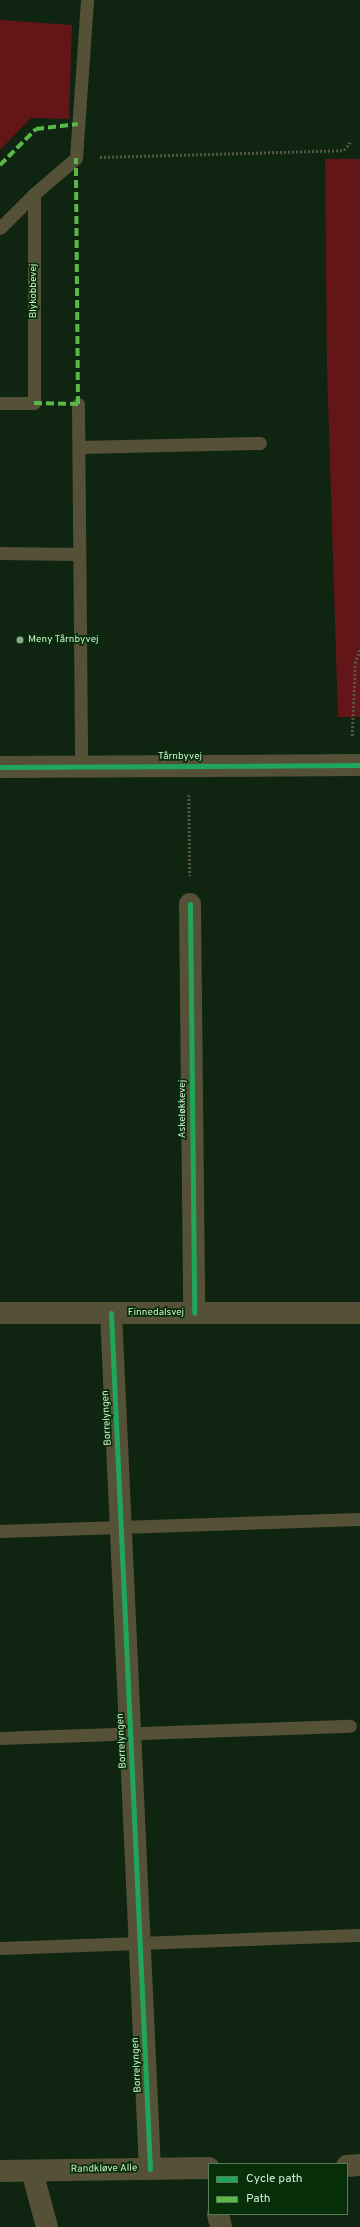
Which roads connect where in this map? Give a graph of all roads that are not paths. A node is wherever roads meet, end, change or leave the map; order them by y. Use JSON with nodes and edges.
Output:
{"nodes":[{"id":1,"x":87,"y":0,"type":"edge"},
{"id":2,"x":34,"y":194,"type":"junction"},
{"id":3,"x":0,"y":228,"type":"edge"},
{"id":4,"x":0,"y":403,"type":"edge"},
{"id":5,"x":78,"y":404,"type":"dead end"},
{"id":6,"x":260,"y":443,"type":"dead end"},
{"id":7,"x":79,"y":448,"type":"junction"},
{"id":8,"x":0,"y":553,"type":"edge"},
{"id":9,"x":79,"y":554,"type":"junction"},
{"id":10,"x":355,"y":765,"type":"edge"},
{"id":11,"x":80,"y":766,"type":"junction"},
{"id":12,"x":0,"y":767,"type":"edge"},
{"id":13,"x":190,"y":904,"type":"road end"},
{"id":14,"x":360,"y":1312,"type":"edge"},
{"id":15,"x":0,"y":1313,"type":"edge"},
{"id":16,"x":111,"y":1313,"type":"junction"},
{"id":17,"x":194,"y":1313,"type":"junction"},
{"id":18,"x":360,"y":1519,"type":"edge"},
{"id":19,"x":121,"y":1527,"type":"junction"},
{"id":20,"x":0,"y":1531,"type":"edge"},
{"id":21,"x":350,"y":1726,"type":"dead end"},
{"id":22,"x":130,"y":1733,"type":"junction"},
{"id":23,"x":0,"y":1738,"type":"edge"},
{"id":24,"x":358,"y":1935,"type":"dead end"},
{"id":25,"x":140,"y":1942,"type":"junction"},
{"id":26,"x":0,"y":1948,"type":"edge"},
{"id":27,"x":360,"y":2165,"type":"edge"},
{"id":28,"x":348,"y":2166,"type":"edge"},
{"id":29,"x":150,"y":2168,"type":"junction"},
{"id":30,"x":32,"y":2170,"type":"junction"},
{"id":31,"x":0,"y":2171,"type":"edge"},
{"id":32,"x":208,"y":2173,"type":"edge"},
{"id":33,"x":218,"y":2215,"type":"edge"},
{"id":34,"x":47,"y":2227,"type":"edge"},
{"id":35,"x":221,"y":2227,"type":"edge"}],
"edges":[{"from":1,"to":2,"type":"lane"},
{"from":2,"to":3,"type":"lane"},
{"from":2,"to":4,"type":"lane","name":"Blykobbevej"},
{"from":5,"to":7,"type":"lane"},
{"from":6,"to":7,"type":"lane"},
{"from":7,"to":9,"type":"lane"},
{"from":8,"to":9,"type":"lane"},
{"from":9,"to":11,"type":"lane"},
{"from":10,"to":11,"type":"street","name":"Tårnbyvej"},
{"from":11,"to":12,"type":"street","name":"Tårnbyvej"},
{"from":13,"to":17,"type":"street","name":"Askeløkkevej"},
{"from":14,"to":17,"type":"street","name":"Finnedalsvej"},
{"from":15,"to":16,"type":"street","name":"Finnedalsvej"},
{"from":16,"to":17,"type":"street","name":"Finnedalsvej"},
{"from":16,"to":19,"type":"street","name":"Borrelyngen"},
{"from":18,"to":19,"type":"lane"},
{"from":19,"to":20,"type":"lane"},
{"from":19,"to":22,"type":"street","name":"Borrelyngen"},
{"from":21,"to":22,"type":"lane"},
{"from":22,"to":23,"type":"lane"},
{"from":22,"to":25,"type":"street","name":"Borrelyngen"},
{"from":24,"to":25,"type":"lane"},
{"from":25,"to":26,"type":"lane"},
{"from":25,"to":29,"type":"street","name":"Borrelyngen"},
{"from":27,"to":28,"type":"street"},
{"from":29,"to":30,"type":"street","name":"Randkløve Alle"},
{"from":29,"to":32,"type":"street","name":"Randkløve Alle"},
{"from":30,"to":31,"type":"street","name":"Randkløve Alle"},
{"from":30,"to":34,"type":"street"},
{"from":33,"to":35,"type":"street"}]}
